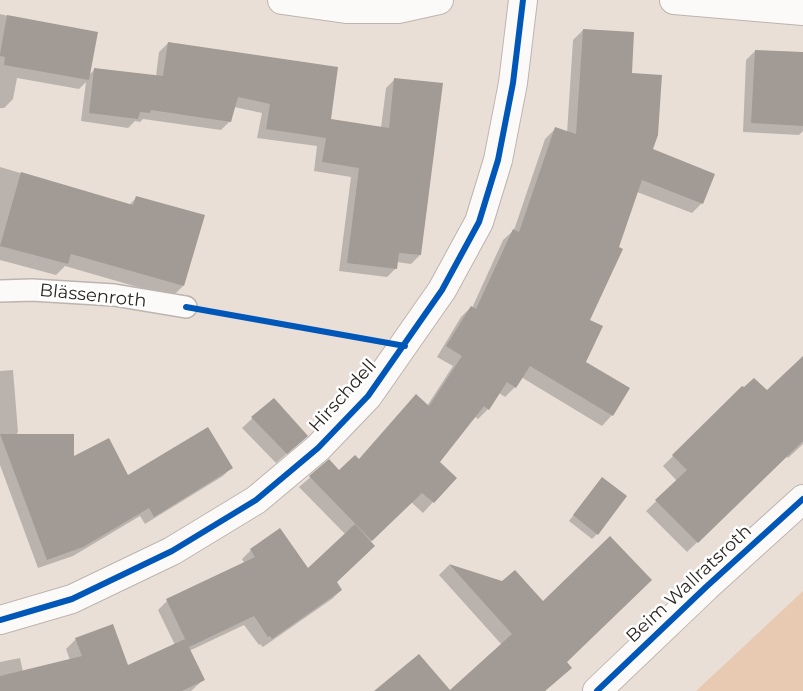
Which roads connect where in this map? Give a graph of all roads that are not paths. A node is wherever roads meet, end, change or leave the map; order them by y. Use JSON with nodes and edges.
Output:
{"nodes":[{"id":1,"x":282,"y":0,"type":"edge"},
{"id":2,"x":439,"y":0,"type":"edge"},
{"id":3,"x":523,"y":0,"type":"edge"},
{"id":4,"x":674,"y":0,"type":"edge"},
{"id":5,"x":803,"y":10,"type":"edge"},
{"id":6,"x":0,"y":291,"type":"edge"},
{"id":7,"x":186,"y":307,"type":"dead end"},
{"id":8,"x":803,"y":499,"type":"edge"},
{"id":9,"x":0,"y":620,"type":"edge"},
{"id":10,"x":597,"y":691,"type":"edge"}],
"edges":[{"from":1,"to":2,"type":"street"},
{"from":3,"to":9,"type":"street","name":"Hirschdell"},
{"from":4,"to":5,"type":"street"},
{"from":6,"to":7,"type":"lane","name":"Blässenroth"},
{"from":8,"to":10,"type":"street","name":"Beim Wallratsroth"}]}
